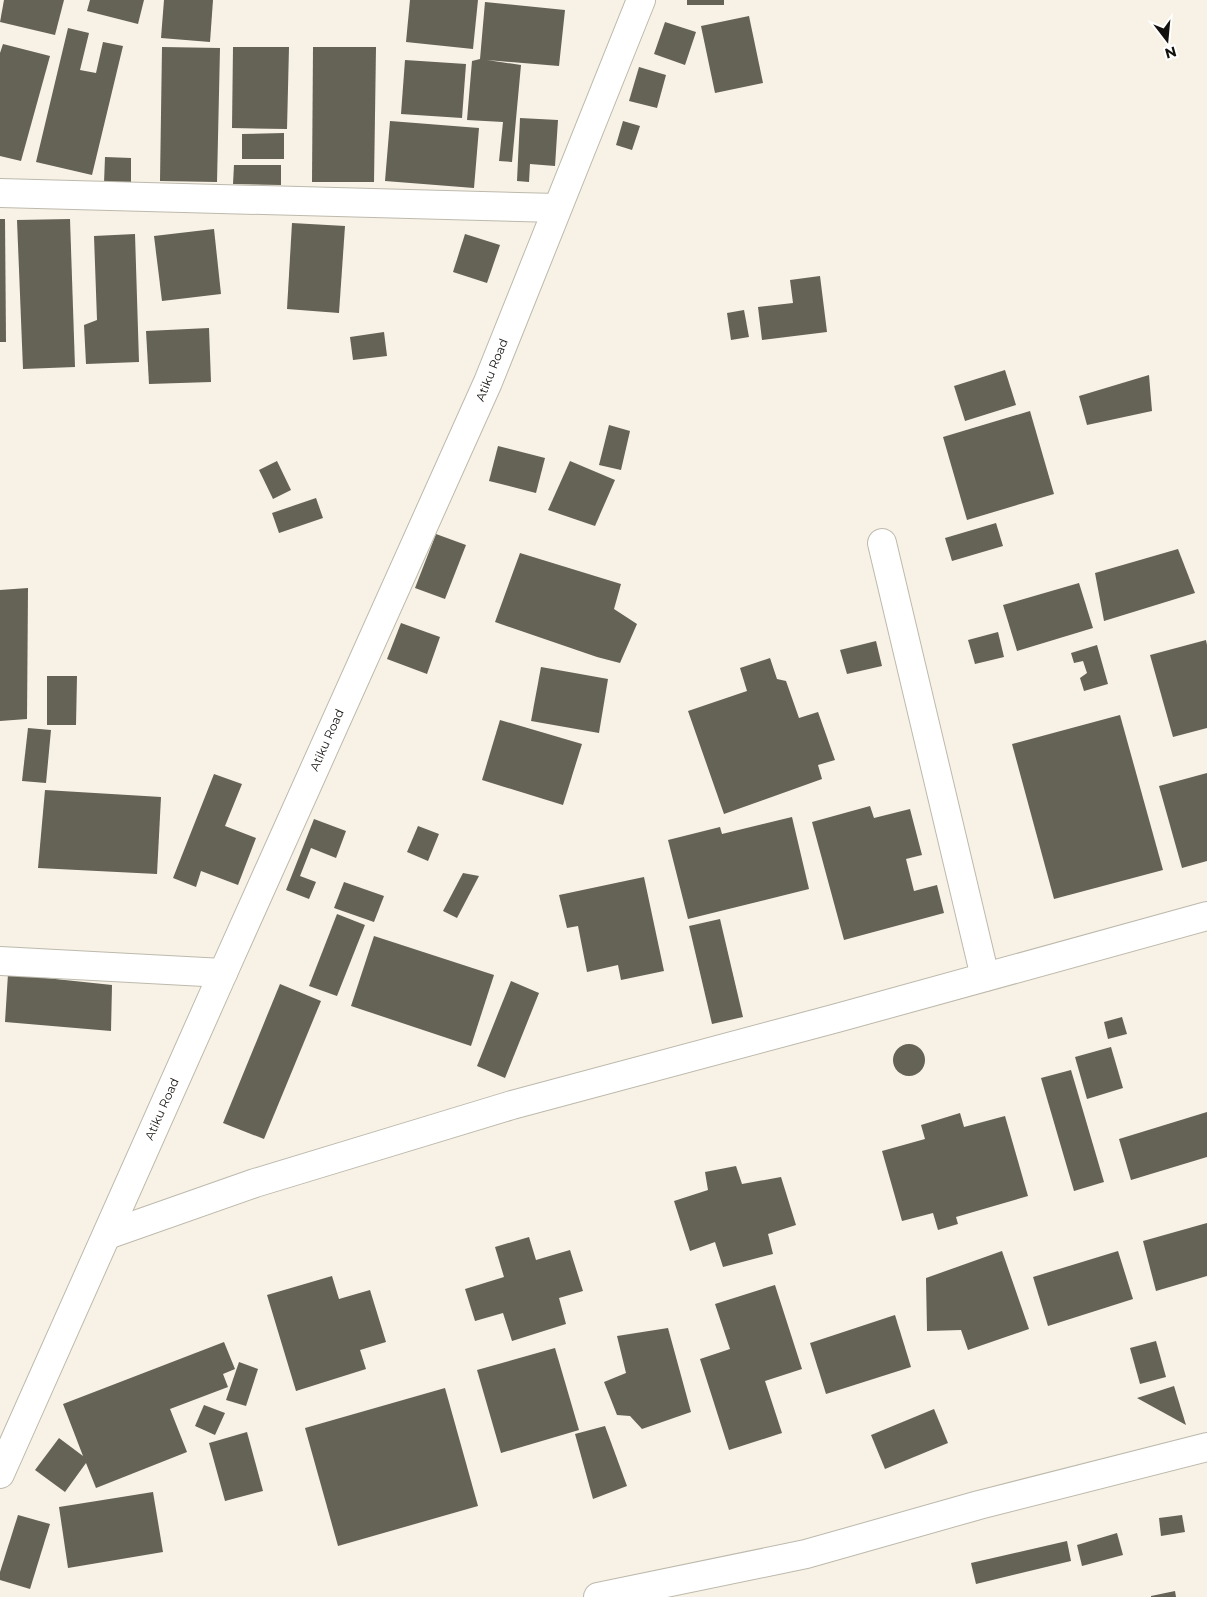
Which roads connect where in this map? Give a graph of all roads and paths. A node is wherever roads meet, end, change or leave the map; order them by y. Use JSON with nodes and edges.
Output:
{"nodes":[{"id":1,"x":641,"y":0,"type":"edge"},
{"id":2,"x":0,"y":193,"type":"edge"},
{"id":3,"x":557,"y":208,"type":"junction"},
{"id":4,"x":882,"y":543,"type":"dead end"},
{"id":5,"x":1207,"y":916,"type":"edge"},
{"id":6,"x":0,"y":961,"type":"edge"},
{"id":7,"x":222,"y":973,"type":"junction"},
{"id":8,"x":985,"y":977,"type":"junction"},
{"id":9,"x":107,"y":1235,"type":"junction"},
{"id":10,"x":1207,"y":1447,"type":"edge"},
{"id":11,"x":0,"y":1474,"type":"edge"},
{"id":12,"x":598,"y":1597,"type":"edge"}],
"edges":[{"from":1,"to":3,"type":"street","name":"Atiku Road"},
{"from":2,"to":3,"type":"street"},
{"from":3,"to":7,"type":"street","name":"Atiku Road"},
{"from":4,"to":8,"type":"street"},
{"from":5,"to":8,"type":"street"},
{"from":6,"to":7,"type":"street"},
{"from":7,"to":9,"type":"street","name":"Atiku Road"},
{"from":8,"to":9,"type":"street"},
{"from":9,"to":11,"type":"street","name":"Atiku Road"},
{"from":10,"to":12,"type":"street"}]}
